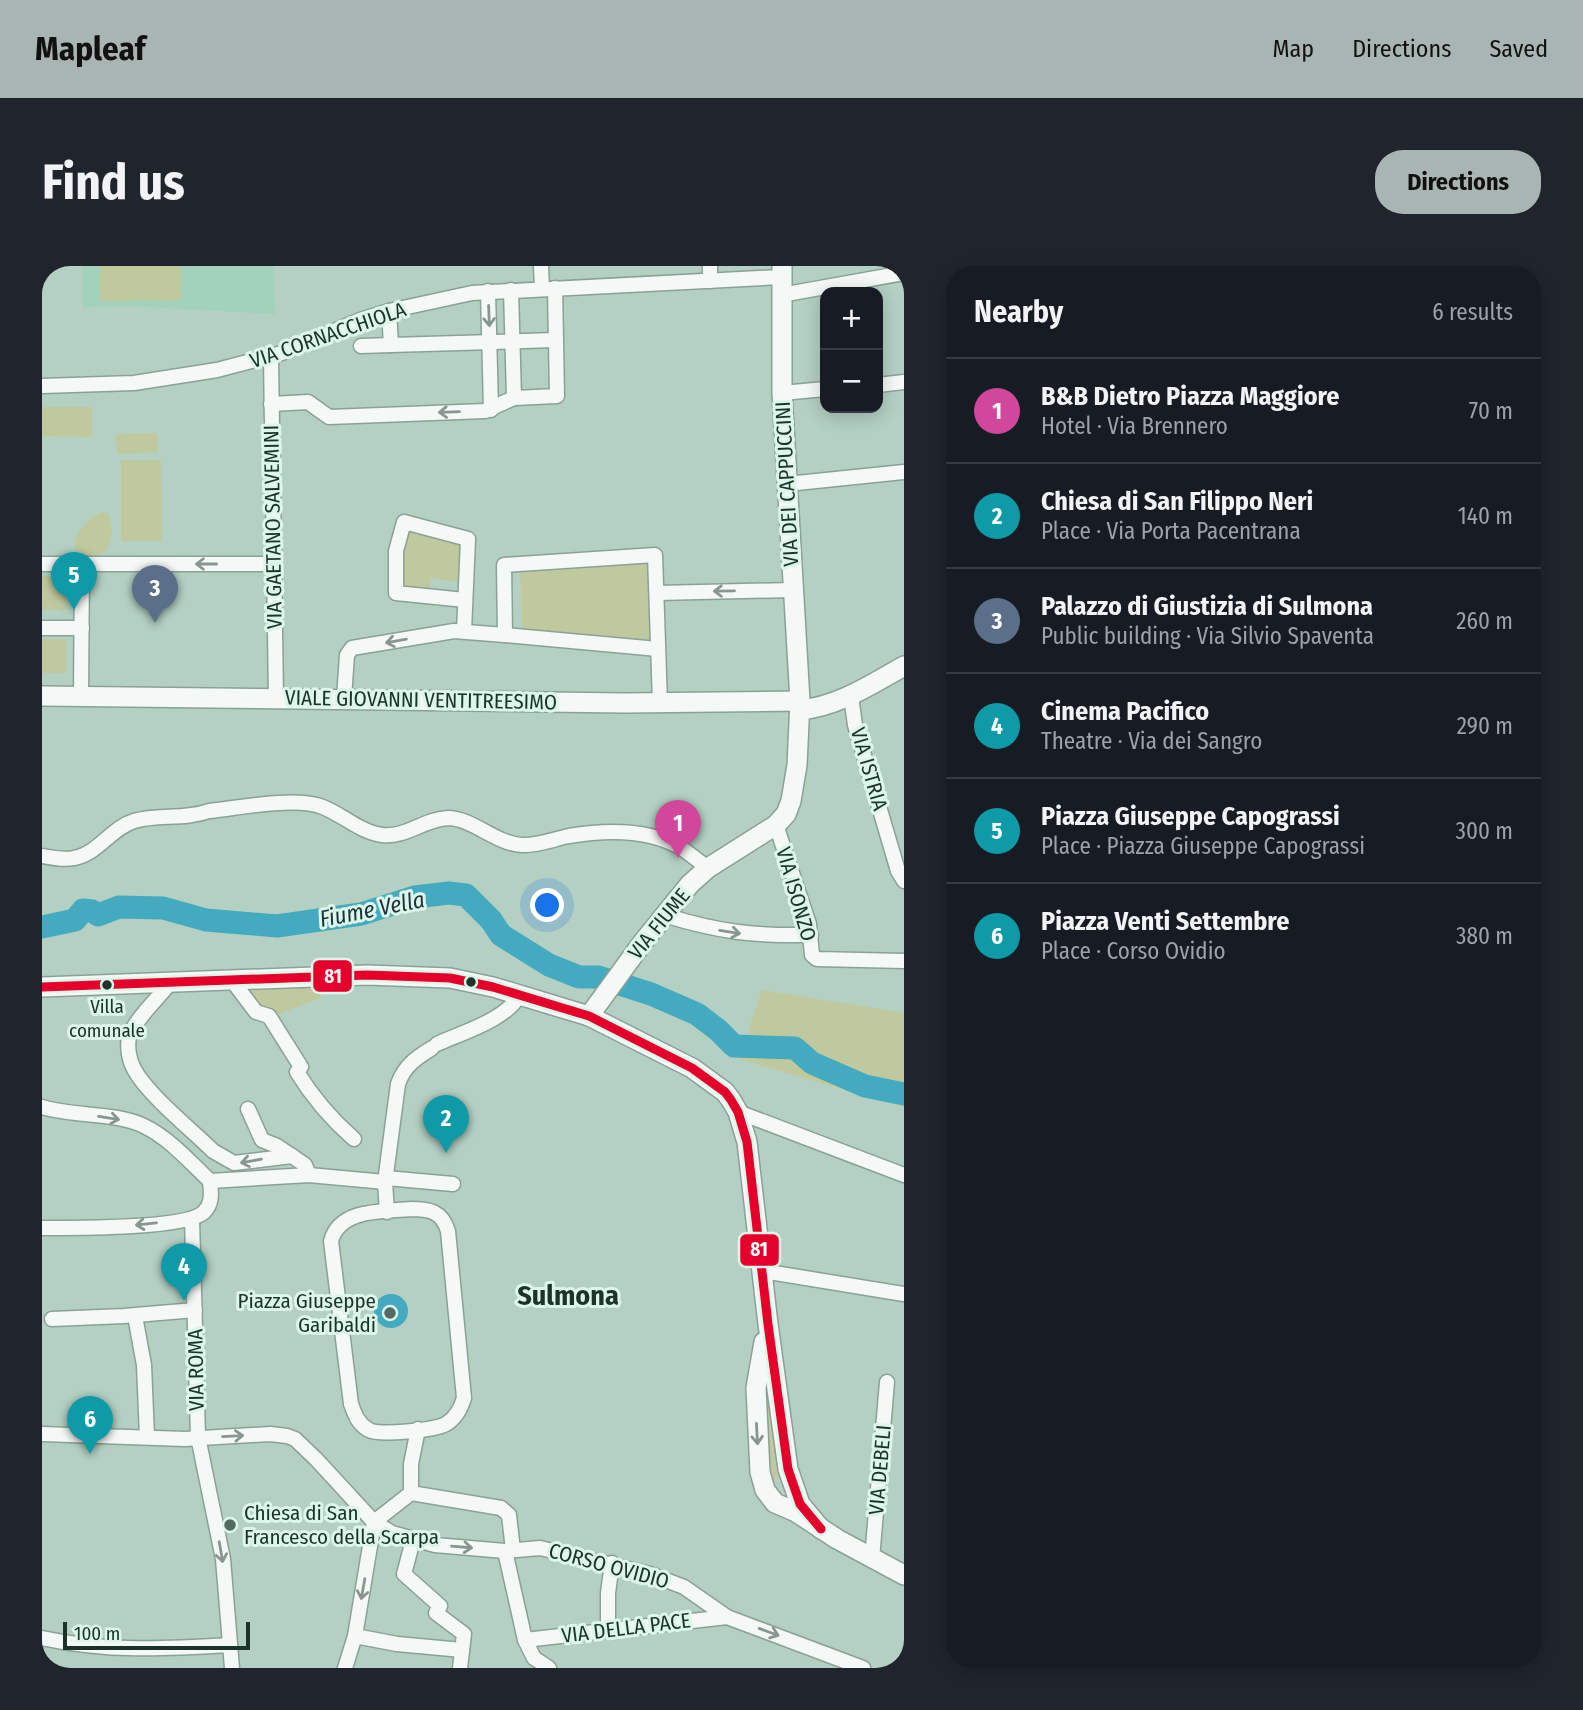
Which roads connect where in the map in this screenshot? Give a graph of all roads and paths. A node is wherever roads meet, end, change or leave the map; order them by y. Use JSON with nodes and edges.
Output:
{"nodes":[{"id":1,"x":541,"y":266,"type":"edge"},
{"id":2,"x":710,"y":273,"type":"edge"},
{"id":3,"x":904,"y":273,"type":"edge"},
{"id":4,"x":781,"y":280,"type":"edge"},
{"id":5,"x":548,"y":288,"type":"junction"},
{"id":6,"x":511,"y":290,"type":"junction"},
{"id":7,"x":488,"y":291,"type":"junction"},
{"id":8,"x":389,"y":311,"type":"junction"},
{"id":9,"x":556,"y":340,"type":"junction"},
{"id":10,"x":489,"y":341,"type":"junction"},
{"id":11,"x":513,"y":341,"type":"junction"},
{"id":12,"x":391,"y":345,"type":"junction"},
{"id":13,"x":361,"y":346,"type":"dead end"},
{"id":14,"x":271,"y":357,"type":"junction"},
{"id":15,"x":904,"y":383,"type":"edge"},
{"id":16,"x":883,"y":385,"type":"edge"},
{"id":17,"x":42,"y":386,"type":"edge"},
{"id":18,"x":820,"y":389,"type":"edge"},
{"id":19,"x":782,"y":393,"type":"junction"},
{"id":20,"x":514,"y":398,"type":"junction"},
{"id":21,"x":271,"y":404,"type":"junction"},
{"id":22,"x":491,"y":410,"type":"junction"},
{"id":23,"x":904,"y":472,"type":"edge"},
{"id":24,"x":787,"y":484,"type":"junction"},
{"id":25,"x":42,"y":564,"type":"edge"},
{"id":26,"x":82,"y":564,"type":"junction"},
{"id":27,"x":274,"y":564,"type":"junction"},
{"id":28,"x":792,"y":590,"type":"junction"},
{"id":29,"x":657,"y":593,"type":"junction"},
{"id":30,"x":465,"y":600,"type":"junction"},
{"id":31,"x":42,"y":628,"type":"edge"},
{"id":32,"x":82,"y":628,"type":"junction"},
{"id":33,"x":464,"y":631,"type":"junction"},
{"id":34,"x":505,"y":635,"type":"junction"},
{"id":35,"x":658,"y":649,"type":"junction"},
{"id":36,"x":904,"y":666,"type":"edge"},
{"id":37,"x":42,"y":696,"type":"edge"},
{"id":38,"x":81,"y":696,"type":"junction"},
{"id":39,"x":851,"y":696,"type":"junction"},
{"id":40,"x":276,"y":698,"type":"junction"},
{"id":41,"x":344,"y":698,"type":"junction"},
{"id":42,"x":660,"y":703,"type":"junction"},
{"id":43,"x":800,"y":706,"type":"junction"},
{"id":44,"x":776,"y":825,"type":"junction"},
{"id":45,"x":42,"y":856,"type":"edge"},
{"id":46,"x":708,"y":868,"type":"junction"},
{"id":47,"x":904,"y":881,"type":"edge"},
{"id":48,"x":664,"y":915,"type":"junction"},
{"id":49,"x":811,"y":935,"type":"junction"},
{"id":50,"x":904,"y":961,"type":"edge"},
{"id":51,"x":230,"y":979,"type":"junction"},
{"id":52,"x":172,"y":981,"type":"junction"},
{"id":53,"x":42,"y":987,"type":"edge"},
{"id":54,"x":519,"y":995,"type":"junction"},
{"id":55,"x":589,"y":1016,"type":"junction"},
{"id":56,"x":42,"y":1107,"type":"edge"},
{"id":57,"x":248,"y":1109,"type":"dead end"},
{"id":58,"x":738,"y":1112,"type":"junction"},
{"id":59,"x":354,"y":1139,"type":"dead end"},
{"id":60,"x":292,"y":1156,"type":"junction"},
{"id":61,"x":309,"y":1175,"type":"junction"},
{"id":62,"x":904,"y":1175,"type":"edge"},
{"id":63,"x":386,"y":1180,"type":"junction"},
{"id":64,"x":211,"y":1181,"type":"junction"},
{"id":65,"x":453,"y":1184,"type":"dead end"},
{"id":66,"x":387,"y":1212,"type":"junction"},
{"id":67,"x":192,"y":1219,"type":"junction"},
{"id":68,"x":42,"y":1228,"type":"edge"},
{"id":69,"x":762,"y":1271,"type":"junction"},
{"id":70,"x":904,"y":1294,"type":"edge"},
{"id":71,"x":195,"y":1310,"type":"junction"},
{"id":72,"x":135,"y":1316,"type":"junction"},
{"id":73,"x":52,"y":1319,"type":"dead end"},
{"id":74,"x":768,"y":1372,"type":"junction"},
{"id":75,"x":887,"y":1382,"type":"dead end"},
{"id":76,"x":418,"y":1429,"type":"junction"},
{"id":77,"x":42,"y":1434,"type":"edge"},
{"id":78,"x":147,"y":1437,"type":"junction"},
{"id":79,"x":198,"y":1437,"type":"junction"},
{"id":80,"x":788,"y":1469,"type":"junction"},
{"id":81,"x":761,"y":1481,"type":"junction"},
{"id":82,"x":411,"y":1493,"type":"junction"},
{"id":83,"x":374,"y":1522,"type":"junction"},
{"id":84,"x":821,"y":1529,"type":"junction"},
{"id":85,"x":414,"y":1540,"type":"junction"},
{"id":86,"x":509,"y":1550,"type":"junction"},
{"id":87,"x":872,"y":1559,"type":"junction"},
{"id":88,"x":612,"y":1563,"type":"junction"},
{"id":89,"x":904,"y":1575,"type":"edge"},
{"id":90,"x":727,"y":1617,"type":"junction"},
{"id":91,"x":608,"y":1629,"type":"junction"},
{"id":92,"x":355,"y":1636,"type":"junction"},
{"id":93,"x":42,"y":1638,"type":"edge"},
{"id":94,"x":525,"y":1640,"type":"junction"},
{"id":95,"x":230,"y":1645,"type":"junction"},
{"id":96,"x":462,"y":1650,"type":"junction"},
{"id":97,"x":857,"y":1666,"type":"edge"},
{"id":98,"x":232,"y":1668,"type":"edge"},
{"id":99,"x":345,"y":1668,"type":"edge"},
{"id":100,"x":460,"y":1668,"type":"edge"},
{"id":101,"x":549,"y":1668,"type":"edge"}],
"edges":[{"from":1,"to":5,"type":"street"},
{"from":2,"to":4,"type":"street","name":"VIA CORNACCHIOLA"},
{"from":2,"to":5,"type":"street","name":"VIA CORNACCHIOLA"},
{"from":3,"to":4,"type":"street","name":"VIA CORNACCHIOLA"},
{"from":4,"to":19,"type":"street","name":"VIA DEI CAPPUCCINI"},
{"from":5,"to":6,"type":"street","name":"VIA CORNACCHIOLA"},
{"from":5,"to":9,"type":"street"},
{"from":6,"to":7,"type":"street","name":"VIA CORNACCHIOLA"},
{"from":6,"to":11,"type":"street"},
{"from":7,"to":8,"type":"street","name":"VIA CORNACCHIOLA"},
{"from":7,"to":10,"type":"street","one_way":true},
{"from":8,"to":12,"type":"street"},
{"from":8,"to":14,"type":"street","name":"VIA CORNACCHIOLA"},
{"from":9,"to":11,"type":"street"},
{"from":9,"to":20,"type":"street"},
{"from":10,"to":11,"type":"street"},
{"from":10,"to":12,"type":"street"},
{"from":10,"to":22,"type":"street"},
{"from":11,"to":20,"type":"street"},
{"from":12,"to":13,"type":"street"},
{"from":14,"to":17,"type":"street","name":"VIA CORNACCHIOLA"},
{"from":14,"to":21,"type":"street","name":"VIA GAETANO SALVEMINI"},
{"from":15,"to":16,"type":"street"},
{"from":18,"to":19,"type":"street"},
{"from":19,"to":24,"type":"street","name":"VIA DEI CAPPUCCINI"},
{"from":20,"to":22,"type":"street"},
{"from":22,"to":21,"type":"street","one_way":true},
{"from":21,"to":27,"type":"street","name":"VIA GAETANO SALVEMINI"},
{"from":23,"to":24,"type":"street"},
{"from":24,"to":28,"type":"street","name":"VIA DEI CAPPUCCINI"},
{"from":25,"to":26,"type":"street"},
{"from":27,"to":26,"type":"street","one_way":true},
{"from":26,"to":32,"type":"street"},
{"from":27,"to":40,"type":"street","name":"VIA GAETANO SALVEMINI"},
{"from":28,"to":29,"type":"street","one_way":true},
{"from":28,"to":43,"type":"street","name":"VIA DEI CAPPUCCINI"},
{"from":29,"to":34,"type":"street"},
{"from":29,"to":35,"type":"street"},
{"from":30,"to":30,"type":"street"},
{"from":30,"to":33,"type":"street"},
{"from":31,"to":32,"type":"street"},
{"from":32,"to":38,"type":"street"},
{"from":33,"to":34,"type":"street"},
{"from":33,"to":41,"type":"street","one_way":true},
{"from":34,"to":35,"type":"street"},
{"from":35,"to":42,"type":"street"},
{"from":36,"to":39,"type":"street","name":"VIALE GIOVANNI VENTITREESIMO"},
{"from":37,"to":38,"type":"street","name":"VIALE GIOVANNI VENTITREESIMO"},
{"from":38,"to":40,"type":"street","name":"VIALE GIOVANNI VENTITREESIMO"},
{"from":39,"to":43,"type":"street","name":"VIALE GIOVANNI VENTITREESIMO"},
{"from":39,"to":47,"type":"street","name":"VIA ISTRIA"},
{"from":40,"to":41,"type":"street","name":"VIALE GIOVANNI VENTITREESIMO"},
{"from":41,"to":42,"type":"street","name":"VIALE GIOVANNI VENTITREESIMO"},
{"from":42,"to":43,"type":"street","name":"VIALE GIOVANNI VENTITREESIMO"},
{"from":43,"to":44,"type":"street","name":"VIA FIUME"},
{"from":44,"to":46,"type":"street","name":"VIA FIUME"},
{"from":44,"to":49,"type":"street","name":"VIA ISONZO"},
{"from":45,"to":46,"type":"street"},
{"from":46,"to":48,"type":"street","name":"VIA FIUME"},
{"from":48,"to":49,"type":"street","one_way":true},
{"from":48,"to":55,"type":"street","name":"VIA FIUME"},
{"from":49,"to":50,"type":"street","name":"VIA ISONZO"},
{"from":51,"to":52,"type":"street"},
{"from":51,"to":54,"type":"street"},
{"from":51,"to":59,"type":"street"},
{"from":52,"to":53,"type":"street"},
{"from":60,"to":52,"type":"street","one_way":true},
{"from":54,"to":55,"type":"street"},
{"from":54,"to":63,"type":"street"},
{"from":55,"to":58,"type":"street"},
{"from":56,"to":64,"type":"street","one_way":true},
{"from":57,"to":60,"type":"street"},
{"from":58,"to":62,"type":"street"},
{"from":58,"to":69,"type":"street"},
{"from":60,"to":61,"type":"street"},
{"from":61,"to":63,"type":"street"},
{"from":61,"to":64,"type":"street"},
{"from":63,"to":65,"type":"street"},
{"from":63,"to":66,"type":"street"},
{"from":64,"to":67,"type":"street"},
{"from":66,"to":76,"type":"street"},
{"from":66,"to":76,"type":"street"},
{"from":67,"to":68,"type":"street","one_way":true},
{"from":67,"to":71,"type":"street","name":"VIA ROMA"},
{"from":69,"to":70,"type":"street"},
{"from":69,"to":74,"type":"street"},
{"from":71,"to":72,"type":"street"},
{"from":71,"to":79,"type":"street","name":"VIA ROMA"},
{"from":72,"to":73,"type":"street"},
{"from":72,"to":78,"type":"street"},
{"from":74,"to":80,"type":"street"},
{"from":74,"to":81,"type":"street","one_way":true},
{"from":75,"to":87,"type":"street","name":"VIA DEBELI"},
{"from":76,"to":82,"type":"street"},
{"from":77,"to":78,"type":"street","name":"CORSO OVIDIO"},
{"from":78,"to":79,"type":"street","name":"CORSO OVIDIO"},
{"from":79,"to":83,"type":"street","name":"CORSO OVIDIO","one_way":true},
{"from":79,"to":95,"type":"street","name":"VIA ROMA","one_way":true},
{"from":80,"to":81,"type":"street"},
{"from":80,"to":84,"type":"street"},
{"from":81,"to":84,"type":"street"},
{"from":82,"to":83,"type":"street"},
{"from":82,"to":86,"type":"street"},
{"from":83,"to":85,"type":"street","name":"CORSO OVIDIO"},
{"from":83,"to":92,"type":"street","one_way":true},
{"from":84,"to":87,"type":"street"},
{"from":85,"to":86,"type":"street","name":"CORSO OVIDIO","one_way":true},
{"from":85,"to":96,"type":"street"},
{"from":86,"to":88,"type":"street","name":"CORSO OVIDIO"},
{"from":86,"to":94,"type":"street"},
{"from":87,"to":89,"type":"street"},
{"from":88,"to":90,"type":"street","name":"CORSO OVIDIO"},
{"from":88,"to":91,"type":"street"},
{"from":90,"to":91,"type":"street","name":"VIA DELLA PACE"},
{"from":90,"to":97,"type":"street","name":"CORSO OVIDIO","one_way":true},
{"from":91,"to":94,"type":"street","name":"VIA DELLA PACE"},
{"from":92,"to":96,"type":"street"},
{"from":92,"to":99,"type":"street"},
{"from":93,"to":95,"type":"street"},
{"from":94,"to":101,"type":"street"},
{"from":95,"to":98,"type":"street","name":"VIA ROMA"},
{"from":96,"to":100,"type":"street"}]}
